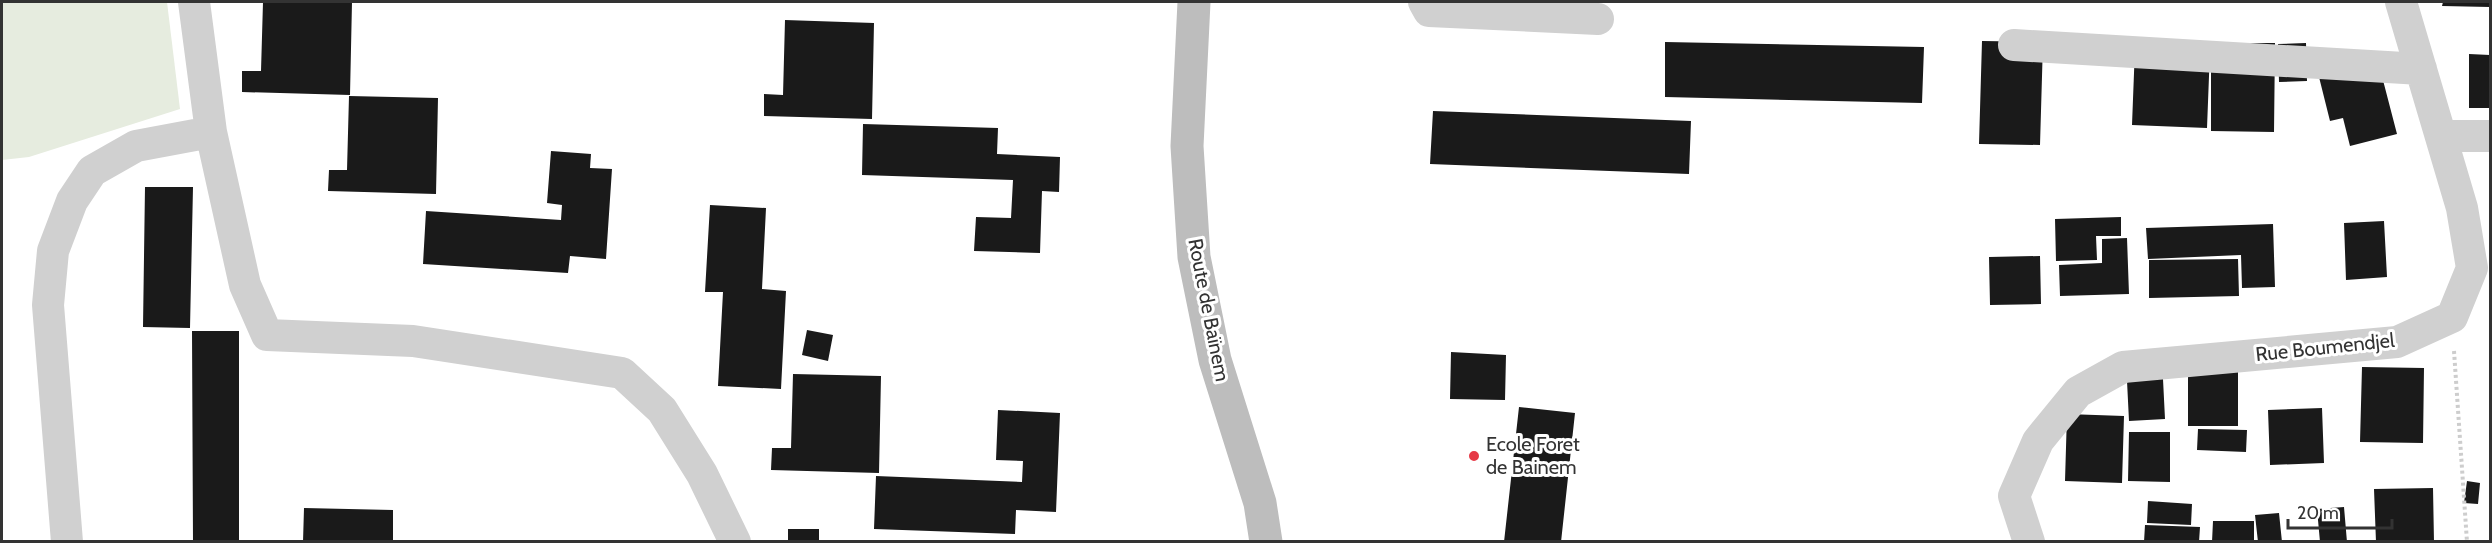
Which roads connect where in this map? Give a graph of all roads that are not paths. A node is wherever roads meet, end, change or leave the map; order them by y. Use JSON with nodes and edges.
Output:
{"nodes":[{"id":1,"x":194,"y":2,"type":"edge"},
{"id":2,"x":1194,"y":2,"type":"edge"},
{"id":3,"x":1424,"y":2,"type":"edge"},
{"id":4,"x":2401,"y":2,"type":"edge"},
{"id":5,"x":1598,"y":19,"type":"dead end"},
{"id":6,"x":2014,"y":45,"type":"dead end"},
{"id":7,"x":2421,"y":69,"type":"junction"},
{"id":8,"x":211,"y":132,"type":"junction"},
{"id":9,"x":2441,"y":136,"type":"junction"},
{"id":10,"x":2490,"y":136,"type":"edge"},
{"id":11,"x":67,"y":542,"type":"edge"},
{"id":12,"x":735,"y":542,"type":"edge"},
{"id":13,"x":1266,"y":542,"type":"edge"},
{"id":14,"x":2029,"y":542,"type":"edge"}],
"edges":[{"from":1,"to":8,"type":"street"},
{"from":2,"to":13,"type":"street","name":"Route de Baïnem"},
{"from":3,"to":5,"type":"street"},
{"from":4,"to":7,"type":"street"},
{"from":6,"to":7,"type":"street"},
{"from":7,"to":9,"type":"street"},
{"from":8,"to":11,"type":"street"},
{"from":8,"to":12,"type":"street"},
{"from":9,"to":10,"type":"street"},
{"from":9,"to":14,"type":"street","name":"Rue Boumendjel"}]}
